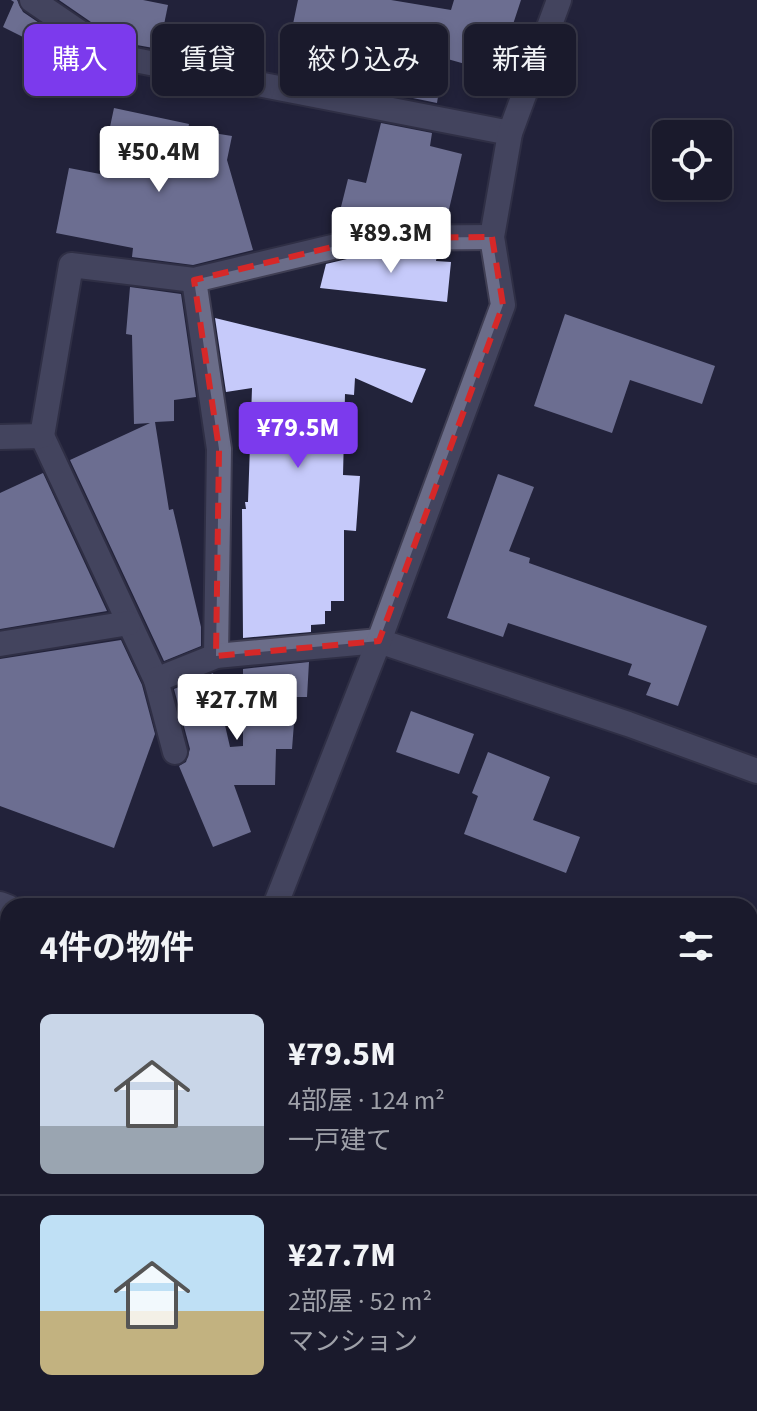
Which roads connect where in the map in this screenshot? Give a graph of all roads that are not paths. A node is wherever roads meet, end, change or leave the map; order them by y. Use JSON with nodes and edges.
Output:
{"nodes":[{"id":1,"x":32,"y":0,"type":"edge"},
{"id":2,"x":559,"y":0,"type":"edge"},
{"id":3,"x":510,"y":133,"type":"junction"},
{"id":4,"x":492,"y":237,"type":"junction"},
{"id":5,"x":194,"y":280,"type":"junction"},
{"id":6,"x":42,"y":436,"type":"junction"},
{"id":7,"x":0,"y":437,"type":"edge"},
{"id":8,"x":129,"y":623,"type":"junction"},
{"id":9,"x":379,"y":641,"type":"junction"},
{"id":10,"x":0,"y":644,"type":"edge"},
{"id":11,"x":216,"y":656,"type":"junction"},
{"id":12,"x":156,"y":680,"type":"junction"},
{"id":13,"x":175,"y":752,"type":"dead end"},
{"id":14,"x":757,"y":771,"type":"edge"},
{"id":15,"x":278,"y":898,"type":"edge"}],
"edges":[{"from":1,"to":3,"type":"street"},
{"from":2,"to":3,"type":"street"},
{"from":3,"to":4,"type":"street"},
{"from":4,"to":5,"type":"street"},
{"from":4,"to":9,"type":"street"},
{"from":5,"to":6,"type":"street"},
{"from":5,"to":11,"type":"street"},
{"from":6,"to":7,"type":"street"},
{"from":6,"to":8,"type":"street"},
{"from":8,"to":10,"type":"street"},
{"from":8,"to":12,"type":"street"},
{"from":9,"to":11,"type":"street"},
{"from":9,"to":14,"type":"street"},
{"from":9,"to":15,"type":"street"},
{"from":11,"to":12,"type":"street"},
{"from":12,"to":13,"type":"street"}]}
